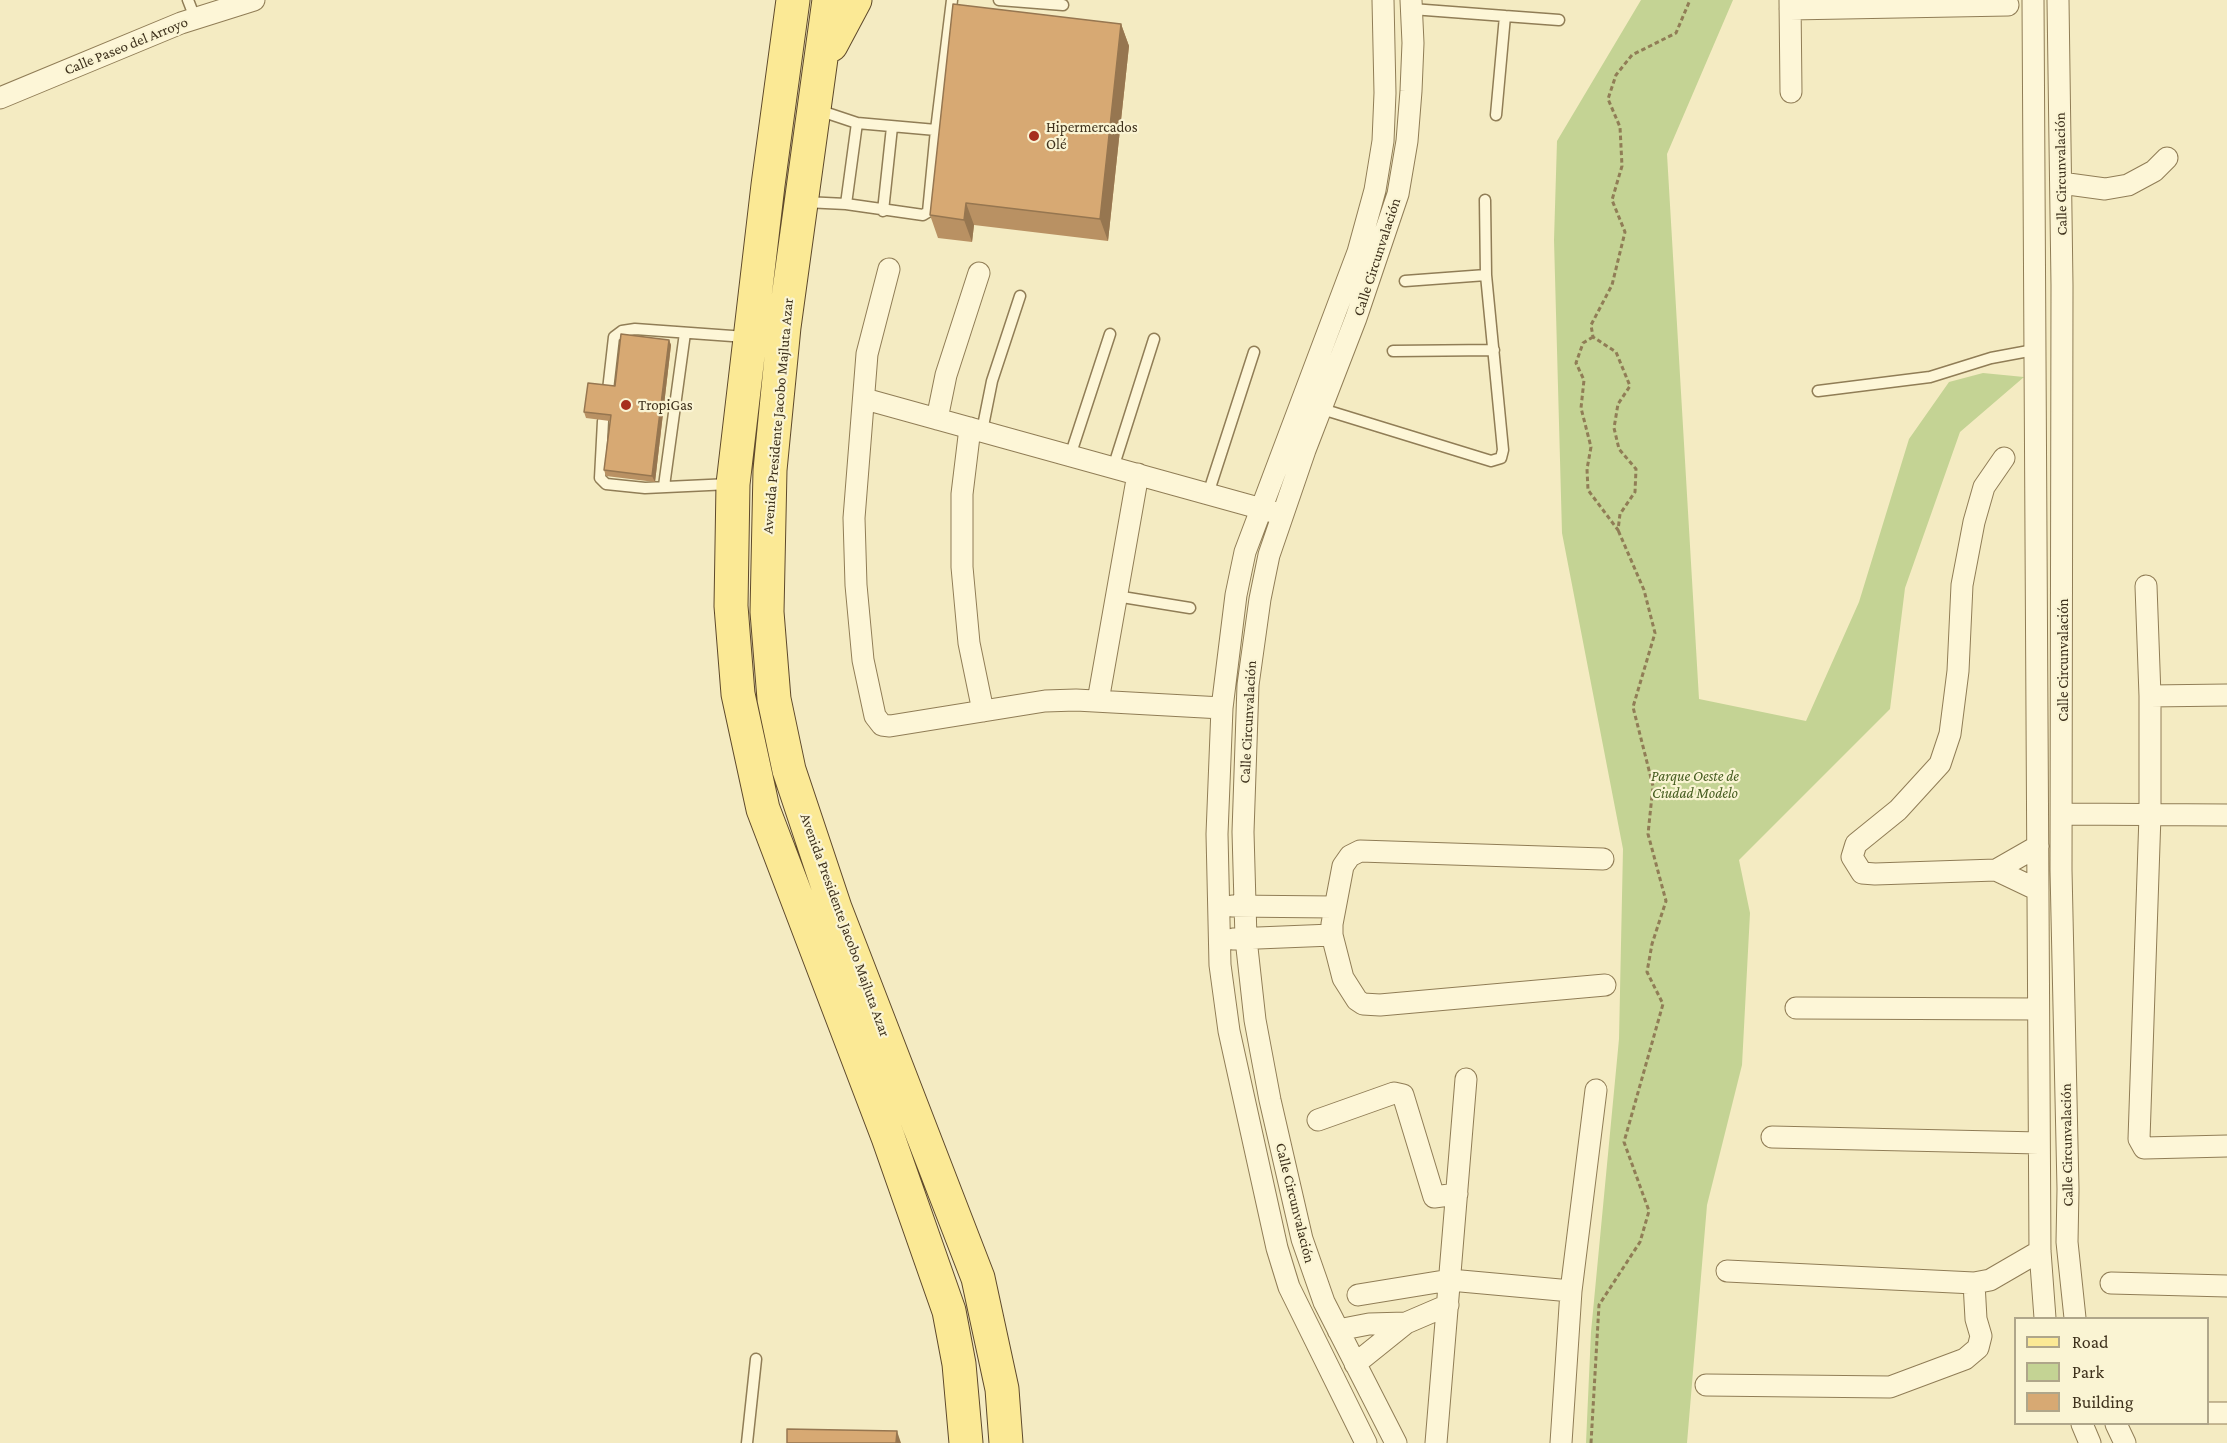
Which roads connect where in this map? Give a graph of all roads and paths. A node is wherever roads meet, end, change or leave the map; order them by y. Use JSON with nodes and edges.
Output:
{"nodes":[{"id":1,"x":254,"y":0,"type":"edge"},
{"id":2,"x":793,"y":0,"type":"edge"},
{"id":3,"x":829,"y":0,"type":"edge"},
{"id":4,"x":855,"y":0,"type":"edge"},
{"id":5,"x":952,"y":0,"type":"edge"},
{"id":6,"x":999,"y":0,"type":"edge"},
{"id":7,"x":1690,"y":0,"type":"edge"},
{"id":8,"x":2033,"y":0,"type":"edge"},
{"id":9,"x":2058,"y":0,"type":"edge"},
{"id":10,"x":1411,"y":4,"type":"edge"},
{"id":11,"x":1063,"y":5,"type":"dead end"},
{"id":12,"x":1381,"y":5,"type":"edge"},
{"id":13,"x":1790,"y":5,"type":"edge"},
{"id":14,"x":2008,"y":5,"type":"dead end"},
{"id":15,"x":192,"y":9,"type":"edge"},
{"id":16,"x":1505,"y":16,"type":"junction"},
{"id":17,"x":1559,"y":20,"type":"dead end"},
{"id":18,"x":821,"y":66,"type":"junction"},
{"id":19,"x":1791,"y":92,"type":"dead end"},
{"id":20,"x":0,"y":98,"type":"edge"},
{"id":21,"x":814,"y":109,"type":"junction"},
{"id":22,"x":1496,"y":115,"type":"dead end"},
{"id":23,"x":857,"y":123,"type":"junction"},
{"id":24,"x":892,"y":127,"type":"junction"},
{"id":25,"x":936,"y":129,"type":"junction"},
{"id":26,"x":2167,"y":158,"type":"dead end"},
{"id":27,"x":2061,"y":183,"type":"junction"},
{"id":28,"x":1485,"y":200,"type":"dead end"},
{"id":29,"x":802,"y":202,"type":"junction"},
{"id":30,"x":846,"y":204,"type":"junction"},
{"id":31,"x":883,"y":211,"type":"junction"},
{"id":32,"x":888,"y":269,"type":"dead end"},
{"id":33,"x":979,"y":273,"type":"dead end"},
{"id":34,"x":1486,"y":275,"type":"junction"},
{"id":35,"x":1405,"y":281,"type":"dead end"},
{"id":36,"x":1020,"y":296,"type":"dead end"},
{"id":37,"x":685,"y":333,"type":"junction"},
{"id":38,"x":1110,"y":334,"type":"dead end"},
{"id":39,"x":749,"y":337,"type":"junction"},
{"id":40,"x":1593,"y":337,"type":"junction"},
{"id":41,"x":1154,"y":339,"type":"dead end"},
{"id":42,"x":2034,"y":350,"type":"junction"},
{"id":43,"x":1393,"y":351,"type":"dead end"},
{"id":44,"x":1494,"y":351,"type":"junction"},
{"id":45,"x":1254,"y":352,"type":"dead end"},
{"id":46,"x":608,"y":390,"type":"edge"},
{"id":47,"x":1818,"y":391,"type":"dead end"},
{"id":48,"x":865,"y":399,"type":"junction"},
{"id":49,"x":1322,"y":409,"type":"junction"},
{"id":50,"x":937,"y":419,"type":"junction"},
{"id":51,"x":603,"y":421,"type":"edge"},
{"id":52,"x":976,"y":429,"type":"junction"},
{"id":53,"x":1070,"y":456,"type":"junction"},
{"id":54,"x":2004,"y":458,"type":"dead end"},
{"id":55,"x":1113,"y":468,"type":"junction"},
{"id":56,"x":1138,"y":474,"type":"junction"},
{"id":57,"x":734,"y":484,"type":"junction"},
{"id":58,"x":664,"y":486,"type":"junction"},
{"id":59,"x":1208,"y":494,"type":"junction"},
{"id":60,"x":1260,"y":508,"type":"junction"},
{"id":61,"x":1282,"y":515,"type":"junction"},
{"id":62,"x":1618,"y":530,"type":"junction"},
{"id":63,"x":2146,"y":586,"type":"dead end"},
{"id":64,"x":1116,"y":596,"type":"junction"},
{"id":65,"x":1190,"y":608,"type":"dead end"},
{"id":66,"x":2227,"y":695,"type":"edge"},
{"id":67,"x":2150,"y":696,"type":"junction"},
{"id":68,"x":1098,"y":701,"type":"junction"},
{"id":69,"x":1222,"y":708,"type":"junction"},
{"id":70,"x":983,"y":711,"type":"junction"},
{"id":71,"x":2063,"y":814,"type":"junction"},
{"id":72,"x":2150,"y":815,"type":"junction"},
{"id":73,"x":2227,"y":815,"type":"edge"},
{"id":74,"x":2038,"y":846,"type":"junction"},
{"id":75,"x":1603,"y":859,"type":"dead end"},
{"id":76,"x":1996,"y":870,"type":"junction"},
{"id":77,"x":2061,"y":870,"type":"junction"},
{"id":78,"x":2038,"y":879,"type":"junction"},
{"id":79,"x":1217,"y":906,"type":"junction"},
{"id":80,"x":1245,"y":906,"type":"junction"},
{"id":81,"x":1334,"y":907,"type":"junction"},
{"id":82,"x":1332,"y":935,"type":"junction"},
{"id":83,"x":1218,"y":939,"type":"junction"},
{"id":84,"x":1245,"y":939,"type":"junction"},
{"id":85,"x":1605,"y":985,"type":"dead end"},
{"id":86,"x":1797,"y":1008,"type":"dead end"},
{"id":87,"x":2038,"y":1009,"type":"junction"},
{"id":88,"x":1466,"y":1079,"type":"dead end"},
{"id":89,"x":1596,"y":1090,"type":"dead end"},
{"id":90,"x":1318,"y":1120,"type":"dead end"},
{"id":91,"x":1772,"y":1137,"type":"dead end"},
{"id":92,"x":2039,"y":1143,"type":"junction"},
{"id":93,"x":2227,"y":1146,"type":"edge"},
{"id":94,"x":1457,"y":1194,"type":"junction"},
{"id":95,"x":2040,"y":1251,"type":"junction"},
{"id":96,"x":1727,"y":1271,"type":"dead end"},
{"id":97,"x":1450,"y":1280,"type":"junction"},
{"id":98,"x":1974,"y":1283,"type":"junction"},
{"id":99,"x":2111,"y":1284,"type":"dead end"},
{"id":100,"x":2227,"y":1286,"type":"edge"},
{"id":101,"x":1571,"y":1291,"type":"junction"},
{"id":102,"x":1358,"y":1295,"type":"dead end"},
{"id":103,"x":1448,"y":1305,"type":"junction"},
{"id":104,"x":2045,"y":1317,"type":"edge"},
{"id":105,"x":2075,"y":1317,"type":"edge"},
{"id":106,"x":1406,"y":1323,"type":"junction"},
{"id":107,"x":1338,"y":1330,"type":"junction"},
{"id":108,"x":756,"y":1359,"type":"dead end"},
{"id":109,"x":1355,"y":1364,"type":"junction"},
{"id":110,"x":1706,"y":1385,"type":"dead end"},
{"id":111,"x":2209,"y":1413,"type":"edge"},
{"id":112,"x":2227,"y":1413,"type":"edge"},
{"id":113,"x":2082,"y":1425,"type":"edge"},
{"id":114,"x":2116,"y":1425,"type":"edge"},
{"id":115,"x":747,"y":1443,"type":"edge"},
{"id":116,"x":966,"y":1443,"type":"edge"},
{"id":117,"x":1006,"y":1443,"type":"edge"},
{"id":118,"x":1366,"y":1443,"type":"edge"},
{"id":119,"x":1396,"y":1443,"type":"edge"},
{"id":120,"x":1436,"y":1443,"type":"edge"},
{"id":121,"x":1561,"y":1443,"type":"edge"},
{"id":122,"x":1591,"y":1443,"type":"edge"},
{"id":123,"x":2090,"y":1443,"type":"edge"},
{"id":124,"x":2125,"y":1443,"type":"edge"}],
"edges":[{"from":1,"to":15,"type":"street","name":"Calle Paseo del Arroyo"},
{"from":2,"to":39,"type":"main road"},
{"from":3,"to":18,"type":"main road","name":"Avenida Presidente Jacobo Majluta Azar"},
{"from":4,"to":18,"type":"main road"},
{"from":5,"to":25,"type":"lane"},
{"from":6,"to":11,"type":"lane"},
{"from":7,"to":40,"type":"path"},
{"from":8,"to":42,"type":"street","name":"Calle Circunvalación"},
{"from":9,"to":27,"type":"street","name":"Calle Circunvalación"},
{"from":10,"to":16,"type":"lane"},
{"from":10,"to":49,"type":"street","name":"Calle Circunvalación"},
{"from":12,"to":60,"type":"street","name":"Calle Circunvalación"},
{"from":13,"to":14,"type":"street"},
{"from":13,"to":19,"type":"street"},
{"from":15,"to":20,"type":"street","name":"Calle Paseo del Arroyo"},
{"from":16,"to":17,"type":"lane"},
{"from":16,"to":22,"type":"lane"},
{"from":18,"to":21,"type":"main road","name":"Avenida Presidente Jacobo Majluta Azar"},
{"from":21,"to":23,"type":"lane"},
{"from":21,"to":29,"type":"main road","name":"Avenida Presidente Jacobo Majluta Azar"},
{"from":23,"to":24,"type":"lane"},
{"from":23,"to":30,"type":"lane"},
{"from":24,"to":25,"type":"lane"},
{"from":24,"to":31,"type":"lane"},
{"from":25,"to":31,"type":"lane"},
{"from":26,"to":27,"type":"street"},
{"from":27,"to":71,"type":"street","name":"Calle Circunvalación"},
{"from":28,"to":34,"type":"lane"},
{"from":29,"to":30,"type":"lane"},
{"from":29,"to":117,"type":"main road","name":"Avenida Presidente Jacobo Majluta Azar"},
{"from":30,"to":31,"type":"lane"},
{"from":32,"to":48,"type":"street"},
{"from":33,"to":50,"type":"street"},
{"from":34,"to":35,"type":"lane"},
{"from":34,"to":44,"type":"lane"},
{"from":36,"to":52,"type":"lane"},
{"from":37,"to":39,"type":"lane"},
{"from":37,"to":46,"type":"lane"},
{"from":37,"to":58,"type":"lane"},
{"from":38,"to":53,"type":"lane"},
{"from":39,"to":57,"type":"main road"},
{"from":40,"to":62,"type":"path"},
{"from":40,"to":62,"type":"path"},
{"from":41,"to":55,"type":"lane"},
{"from":42,"to":47,"type":"lane"},
{"from":42,"to":74,"type":"street","name":"Calle Circunvalación"},
{"from":43,"to":44,"type":"lane"},
{"from":44,"to":49,"type":"lane"},
{"from":45,"to":59,"type":"lane"},
{"from":48,"to":50,"type":"street"},
{"from":48,"to":70,"type":"street"},
{"from":49,"to":61,"type":"street","name":"Calle Circunvalación"},
{"from":50,"to":52,"type":"street"},
{"from":51,"to":58,"type":"lane"},
{"from":52,"to":53,"type":"street"},
{"from":52,"to":70,"type":"street"},
{"from":53,"to":55,"type":"street"},
{"from":54,"to":76,"type":"street"},
{"from":55,"to":56,"type":"street"},
{"from":56,"to":59,"type":"street"},
{"from":56,"to":64,"type":"street"},
{"from":57,"to":58,"type":"lane"},
{"from":57,"to":116,"type":"main road"},
{"from":59,"to":60,"type":"street"},
{"from":60,"to":61,"type":"street"},
{"from":60,"to":69,"type":"street","name":"Calle Circunvalación"},
{"from":61,"to":80,"type":"street","name":"Calle Circunvalación"},
{"from":62,"to":122,"type":"path"},
{"from":63,"to":67,"type":"street"},
{"from":64,"to":65,"type":"lane"},
{"from":64,"to":68,"type":"street"},
{"from":66,"to":67,"type":"street"},
{"from":67,"to":72,"type":"street"},
{"from":68,"to":69,"type":"street"},
{"from":68,"to":70,"type":"street"},
{"from":69,"to":79,"type":"street","name":"Calle Circunvalación"},
{"from":71,"to":72,"type":"street"},
{"from":71,"to":77,"type":"street","name":"Calle Circunvalación"},
{"from":72,"to":73,"type":"street"},
{"from":72,"to":93,"type":"street"},
{"from":74,"to":76,"type":"street"},
{"from":74,"to":78,"type":"street","name":"Calle Circunvalación"},
{"from":75,"to":81,"type":"street"},
{"from":76,"to":78,"type":"street"},
{"from":77,"to":78,"type":"street"},
{"from":77,"to":105,"type":"street","name":"Calle Circunvalación"},
{"from":78,"to":87,"type":"street","name":"Calle Circunvalación"},
{"from":79,"to":80,"type":"street"},
{"from":79,"to":83,"type":"street","name":"Calle Circunvalación"},
{"from":80,"to":81,"type":"street"},
{"from":80,"to":84,"type":"street","name":"Calle Circunvalación"},
{"from":81,"to":82,"type":"street"},
{"from":82,"to":84,"type":"street"},
{"from":82,"to":85,"type":"street"},
{"from":83,"to":84,"type":"street"},
{"from":83,"to":118,"type":"street","name":"Calle Circunvalación"},
{"from":84,"to":107,"type":"street","name":"Calle Circunvalación"},
{"from":86,"to":87,"type":"street"},
{"from":87,"to":92,"type":"street","name":"Calle Circunvalación"},
{"from":88,"to":94,"type":"street"},
{"from":89,"to":101,"type":"street"},
{"from":90,"to":94,"type":"street"},
{"from":91,"to":92,"type":"street"},
{"from":92,"to":95,"type":"street","name":"Calle Circunvalación"},
{"from":94,"to":97,"type":"street"},
{"from":95,"to":98,"type":"street"},
{"from":95,"to":104,"type":"street","name":"Calle Circunvalación"},
{"from":96,"to":98,"type":"street"},
{"from":97,"to":101,"type":"street"},
{"from":97,"to":102,"type":"street"},
{"from":97,"to":103,"type":"street"},
{"from":98,"to":110,"type":"street"},
{"from":99,"to":100,"type":"street"},
{"from":101,"to":121,"type":"street"},
{"from":103,"to":106,"type":"street"},
{"from":103,"to":120,"type":"street"},
{"from":106,"to":107,"type":"street"},
{"from":106,"to":109,"type":"street"},
{"from":107,"to":109,"type":"street","name":"Calle Circunvalación"},
{"from":108,"to":115,"type":"lane"},
{"from":109,"to":119,"type":"street","name":"Calle Circunvalación"},
{"from":111,"to":112,"type":"street"},
{"from":113,"to":123,"type":"street"},
{"from":114,"to":124,"type":"street"}]}
